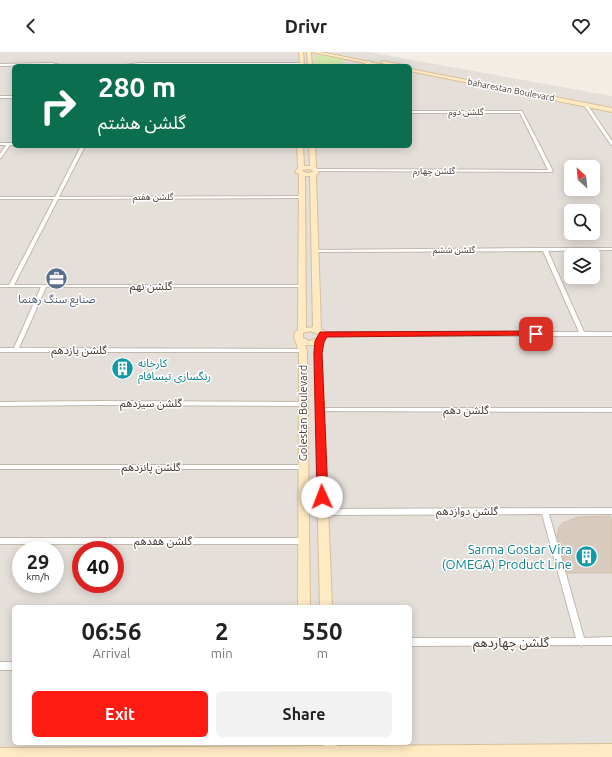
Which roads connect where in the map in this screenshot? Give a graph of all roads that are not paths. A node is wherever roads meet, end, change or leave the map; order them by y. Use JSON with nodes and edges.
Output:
{"nodes":[{"id":1,"x":301,"y":52,"type":"edge"},
{"id":2,"x":314,"y":52,"type":"edge"},
{"id":3,"x":330,"y":52,"type":"edge"},
{"id":4,"x":321,"y":53,"type":"junction"},
{"id":5,"x":309,"y":55,"type":"edge"},
{"id":6,"x":302,"y":58,"type":"junction"},
{"id":7,"x":302,"y":64,"type":"edge"},
{"id":8,"x":367,"y":64,"type":"edge"},
{"id":9,"x":391,"y":64,"type":"edge"},
{"id":10,"x":0,"y":65,"type":"edge"},
{"id":11,"x":12,"y":65,"type":"edge"},
{"id":12,"x":412,"y":69,"type":"edge"},
{"id":13,"x":412,"y":69,"type":"edge"},
{"id":14,"x":0,"y":97,"type":"edge"},
{"id":15,"x":12,"y":97,"type":"edge"},
{"id":16,"x":586,"y":105,"type":"junction"},
{"id":17,"x":612,"y":106,"type":"edge"},
{"id":18,"x":612,"y":110,"type":"edge"},
{"id":19,"x":412,"y":112,"type":"edge"},
{"id":20,"x":0,"y":144,"type":"edge"},
{"id":21,"x":8,"y":144,"type":"junction"},
{"id":22,"x":12,"y":144,"type":"edge"},
{"id":23,"x":612,"y":144,"type":"edge"},
{"id":24,"x":82,"y":148,"type":"edge"},
{"id":25,"x":300,"y":148,"type":"edge"},
{"id":26,"x":312,"y":148,"type":"edge"},
{"id":27,"x":0,"y":157,"type":"edge"},
{"id":28,"x":301,"y":171,"type":"junction"},
{"id":29,"x":314,"y":171,"type":"junction"},
{"id":30,"x":551,"y":171,"type":"joint"},
{"id":31,"x":302,"y":197,"type":"junction"},
{"id":32,"x":2,"y":198,"type":"edge"},
{"id":33,"x":57,"y":198,"type":"junction"},
{"id":34,"x":545,"y":249,"type":"junction"},
{"id":35,"x":612,"y":249,"type":"edge"},
{"id":36,"x":315,"y":250,"type":"junction"},
{"id":37,"x":0,"y":286,"type":"edge"},
{"id":38,"x":11,"y":286,"type":"junction"},
{"id":39,"x":44,"y":286,"type":"junction"},
{"id":40,"x":302,"y":286,"type":"junction"},
{"id":41,"x":582,"y":334,"type":"junction"},
{"id":42,"x":612,"y":334,"type":"edge"},
{"id":43,"x":300,"y":335,"type":"junction"},
{"id":44,"x":320,"y":335,"type":"junction"},
{"id":45,"x":0,"y":350,"type":"edge"},
{"id":46,"x":16,"y":350,"type":"junction"},
{"id":47,"x":303,"y":351,"type":"junction"},
{"id":48,"x":0,"y":404,"type":"edge"},
{"id":49,"x":303,"y":404,"type":"junction"},
{"id":50,"x":320,"y":410,"type":"junction"},
{"id":51,"x":612,"y":410,"type":"edge"},
{"id":52,"x":0,"y":467,"type":"edge"},
{"id":53,"x":303,"y":468,"type":"junction"},
{"id":54,"x":612,"y":510,"type":"edge"},
{"id":55,"x":544,"y":511,"type":"junction"},
{"id":56,"x":323,"y":512,"type":"junction"},
{"id":57,"x":0,"y":541,"type":"edge"},
{"id":58,"x":303,"y":541,"type":"junction"},
{"id":59,"x":304,"y":605,"type":"edge"},
{"id":60,"x":326,"y":605,"type":"edge"},
{"id":61,"x":612,"y":641,"type":"edge"},
{"id":62,"x":412,"y":642,"type":"edge"},
{"id":63,"x":581,"y":642,"type":"junction"},
{"id":64,"x":0,"y":666,"type":"edge"},
{"id":65,"x":12,"y":666,"type":"edge"},
{"id":66,"x":306,"y":751,"type":"edge"},
{"id":67,"x":330,"y":751,"type":"edge"},
{"id":68,"x":612,"y":751,"type":"edge"},
{"id":69,"x":0,"y":755,"type":"edge"}],
"edges":[{"from":1,"to":6,"type":"street"},
{"from":2,"to":4,"type":"street"},
{"from":3,"to":9,"type":"street"},
{"from":4,"to":5,"type":"street"},
{"from":4,"to":8,"type":"street"},
{"from":5,"to":6,"type":"street"},
{"from":6,"to":7,"type":"street"},
{"from":10,"to":11,"type":"street"},
{"from":12,"to":16,"type":"street","name":"baharestan Boulevard"},
{"from":13,"to":17,"type":"street","name":"baharestan Boulevard"},
{"from":14,"to":15,"type":"street"},
{"from":16,"to":18,"type":"street","name":"baharestan Boulevard"},
{"from":16,"to":23,"type":"street"},
{"from":19,"to":30,"type":"street","name":"گلشن دوم"},
{"from":20,"to":21,"type":"street"},
{"from":21,"to":22,"type":"street"},
{"from":21,"to":27,"type":"street"},
{"from":24,"to":33,"type":"street"},
{"from":25,"to":28,"type":"street","name":"Golestan Boulevard"},
{"from":26,"to":29,"type":"street","name":"Golestan Boulevard"},
{"from":28,"to":29,"type":"street"},
{"from":28,"to":31,"type":"street","name":"Golestan Boulevard"},
{"from":29,"to":30,"type":"street","name":"گلشن چهارم"},
{"from":29,"to":36,"type":"street","name":"Golestan Boulevard"},
{"from":31,"to":33,"type":"street","name":"گلشن هفتم"},
{"from":31,"to":40,"type":"street","name":"Golestan Boulevard"},
{"from":32,"to":33,"type":"street","name":"گلشن هفتم"},
{"from":33,"to":38,"type":"street"},
{"from":34,"to":35,"type":"street","name":"گلشن ششم"},
{"from":34,"to":36,"type":"street","name":"گلشن ششم"},
{"from":34,"to":41,"type":"street"},
{"from":36,"to":44,"type":"street","name":"Golestan Boulevard"},
{"from":37,"to":38,"type":"street","name":"گلشن نهم"},
{"from":38,"to":39,"type":"street","name":"گلشن نهم"},
{"from":39,"to":40,"type":"street","name":"گلشن نهم"},
{"from":39,"to":46,"type":"street"},
{"from":40,"to":43,"type":"street","name":"Golestan Boulevard"},
{"from":41,"to":42,"type":"street"},
{"from":41,"to":44,"type":"street"},
{"from":43,"to":44,"type":"street"},
{"from":43,"to":44,"type":"street"},
{"from":43,"to":47,"type":"street","name":"Golestan Boulevard"},
{"from":44,"to":50,"type":"street","name":"Golestan Boulevard"},
{"from":45,"to":46,"type":"street","name":"گلشن یازدهم"},
{"from":46,"to":47,"type":"street","name":"گلشن یازدهم"},
{"from":47,"to":49,"type":"street","name":"Golestan Boulevard"},
{"from":48,"to":49,"type":"street","name":"گلشن سیزدهم"},
{"from":49,"to":53,"type":"street","name":"Golestan Boulevard"},
{"from":50,"to":51,"type":"street","name":"گلشن دهم"},
{"from":50,"to":56,"type":"street","name":"Golestan Boulevard"},
{"from":52,"to":53,"type":"street","name":"گلشن پانزدهم"},
{"from":53,"to":58,"type":"street","name":"Golestan Boulevard"},
{"from":54,"to":55,"type":"street","name":"گلشن دوازدهم"},
{"from":55,"to":56,"type":"street","name":"گلشن دوازدهم"},
{"from":55,"to":63,"type":"street"},
{"from":56,"to":60,"type":"street","name":"Golestan Boulevard"},
{"from":57,"to":58,"type":"street","name":"گلشن هفدهم"},
{"from":58,"to":59,"type":"street","name":"Golestan Boulevard"},
{"from":61,"to":63,"type":"street","name":"گلشن چهاردهم"},
{"from":62,"to":63,"type":"street","name":"گلشن چهاردهم"},
{"from":64,"to":65,"type":"street"},
{"from":66,"to":67,"type":"street"},
{"from":66,"to":69,"type":"street"},
{"from":67,"to":68,"type":"street"}]}
